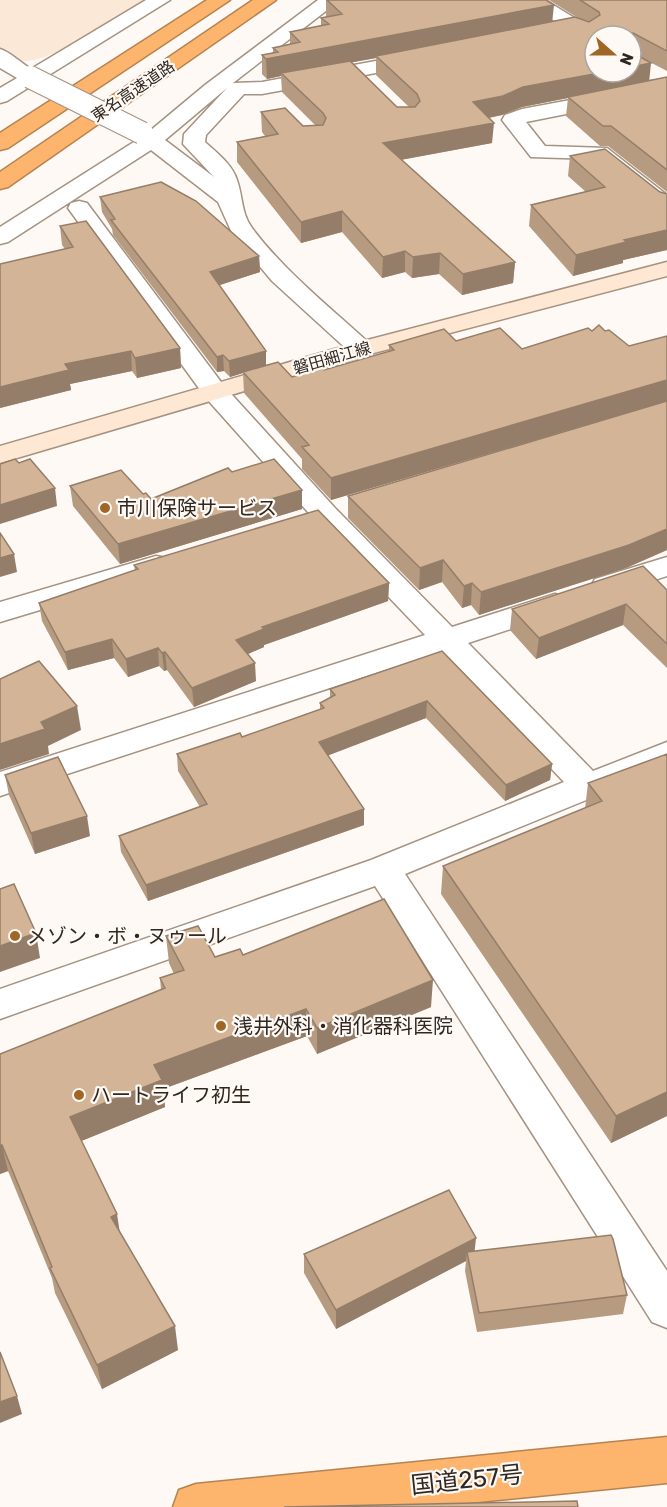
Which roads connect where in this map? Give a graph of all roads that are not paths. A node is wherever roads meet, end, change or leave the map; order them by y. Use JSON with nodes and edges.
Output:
{"nodes":[{"id":1,"x":160,"y":0,"type":"edge"},
{"id":2,"x":220,"y":0,"type":"edge"},
{"id":3,"x":266,"y":0,"type":"edge"},
{"id":4,"x":330,"y":0,"type":"edge"},
{"id":5,"x":531,"y":0,"type":"edge"},
{"id":6,"x":576,"y":27,"type":"junction"},
{"id":7,"x":583,"y":31,"type":"edge"},
{"id":8,"x":286,"y":33,"type":"junction"},
{"id":9,"x":541,"y":34,"type":"edge"},
{"id":10,"x":0,"y":55,"type":"edge"},
{"id":11,"x":437,"y":55,"type":"edge"},
{"id":12,"x":356,"y":71,"type":"junction"},
{"id":13,"x":649,"y":71,"type":"edge"},
{"id":14,"x":30,"y":77,"type":"junction"},
{"id":15,"x":667,"y":82,"type":"edge"},
{"id":16,"x":238,"y":88,"type":"junction"},
{"id":17,"x":262,"y":88,"type":"junction"},
{"id":18,"x":373,"y":88,"type":"edge"},
{"id":19,"x":667,"y":88,"type":"edge"},
{"id":20,"x":0,"y":97,"type":"edge"},
{"id":21,"x":279,"y":105,"type":"dead end"},
{"id":22,"x":147,"y":137,"type":"junction"},
{"id":23,"x":0,"y":143,"type":"edge"},
{"id":24,"x":0,"y":182,"type":"edge"},
{"id":25,"x":228,"y":200,"type":"junction"},
{"id":26,"x":667,"y":206,"type":"edge"},
{"id":27,"x":202,"y":207,"type":"edge"},
{"id":28,"x":24,"y":222,"type":"junction"},
{"id":29,"x":240,"y":228,"type":"junction"},
{"id":30,"x":0,"y":237,"type":"edge"},
{"id":31,"x":667,"y":269,"type":"edge"},
{"id":32,"x":362,"y":349,"type":"junction"},
{"id":33,"x":215,"y":392,"type":"junction"},
{"id":34,"x":0,"y":455,"type":"edge"},
{"id":35,"x":336,"y":511,"type":"junction"},
{"id":36,"x":292,"y":524,"type":"edge"},
{"id":37,"x":180,"y":558,"type":"edge"},
{"id":38,"x":667,"y":566,"type":"edge"},
{"id":39,"x":0,"y":612,"type":"edge"},
{"id":40,"x":445,"y":640,"type":"junction"},
{"id":41,"x":667,"y":754,"type":"edge"},
{"id":42,"x":0,"y":784,"type":"edge"},
{"id":43,"x":587,"y":785,"type":"junction"},
{"id":44,"x":383,"y":869,"type":"junction"},
{"id":45,"x":0,"y":1004,"type":"edge"},
{"id":46,"x":667,"y":1308,"type":"edge"},
{"id":47,"x":667,"y":1460,"type":"edge"},
{"id":48,"x":196,"y":1507,"type":"edge"}],
"edges":[{"from":1,"to":14,"type":"street"},
{"from":2,"to":23,"type":"highway","name":"東名高速道路"},
{"from":3,"to":24,"type":"highway","name":"東名高速道路"},
{"from":4,"to":8,"type":"street"},
{"from":5,"to":6,"type":"street"},
{"from":6,"to":7,"type":"street"},
{"from":6,"to":9,"type":"street"},
{"from":8,"to":16,"type":"street"},
{"from":8,"to":22,"type":"street"},
{"from":10,"to":14,"type":"street"},
{"from":11,"to":12,"type":"street"},
{"from":12,"to":17,"type":"street"},
{"from":12,"to":18,"type":"street"},
{"from":13,"to":15,"type":"street"},
{"from":14,"to":20,"type":"street"},
{"from":14,"to":22,"type":"street","bridge":true},
{"from":16,"to":17,"type":"street"},
{"from":16,"to":25,"type":"street"},
{"from":17,"to":21,"type":"street"},
{"from":19,"to":26,"type":"street"},
{"from":22,"to":25,"type":"street"},
{"from":22,"to":28,"type":"street"},
{"from":25,"to":29,"type":"street"},
{"from":27,"to":29,"type":"street"},
{"from":28,"to":30,"type":"street"},
{"from":28,"to":33,"type":"street"},
{"from":29,"to":32,"type":"street"},
{"from":31,"to":32,"type":"main road","name":"磐田細江線"},
{"from":32,"to":33,"type":"main road","name":"磐田細江線"},
{"from":33,"to":34,"type":"main road","name":"磐田細江線"},
{"from":33,"to":35,"type":"street"},
{"from":35,"to":36,"type":"street"},
{"from":35,"to":40,"type":"street"},
{"from":37,"to":39,"type":"street"},
{"from":38,"to":40,"type":"street"},
{"from":40,"to":42,"type":"street"},
{"from":40,"to":43,"type":"street"},
{"from":41,"to":43,"type":"street"},
{"from":43,"to":44,"type":"street"},
{"from":44,"to":45,"type":"street"},
{"from":44,"to":46,"type":"street"},
{"from":47,"to":48,"type":"highway","name":"国道257号"}]}
